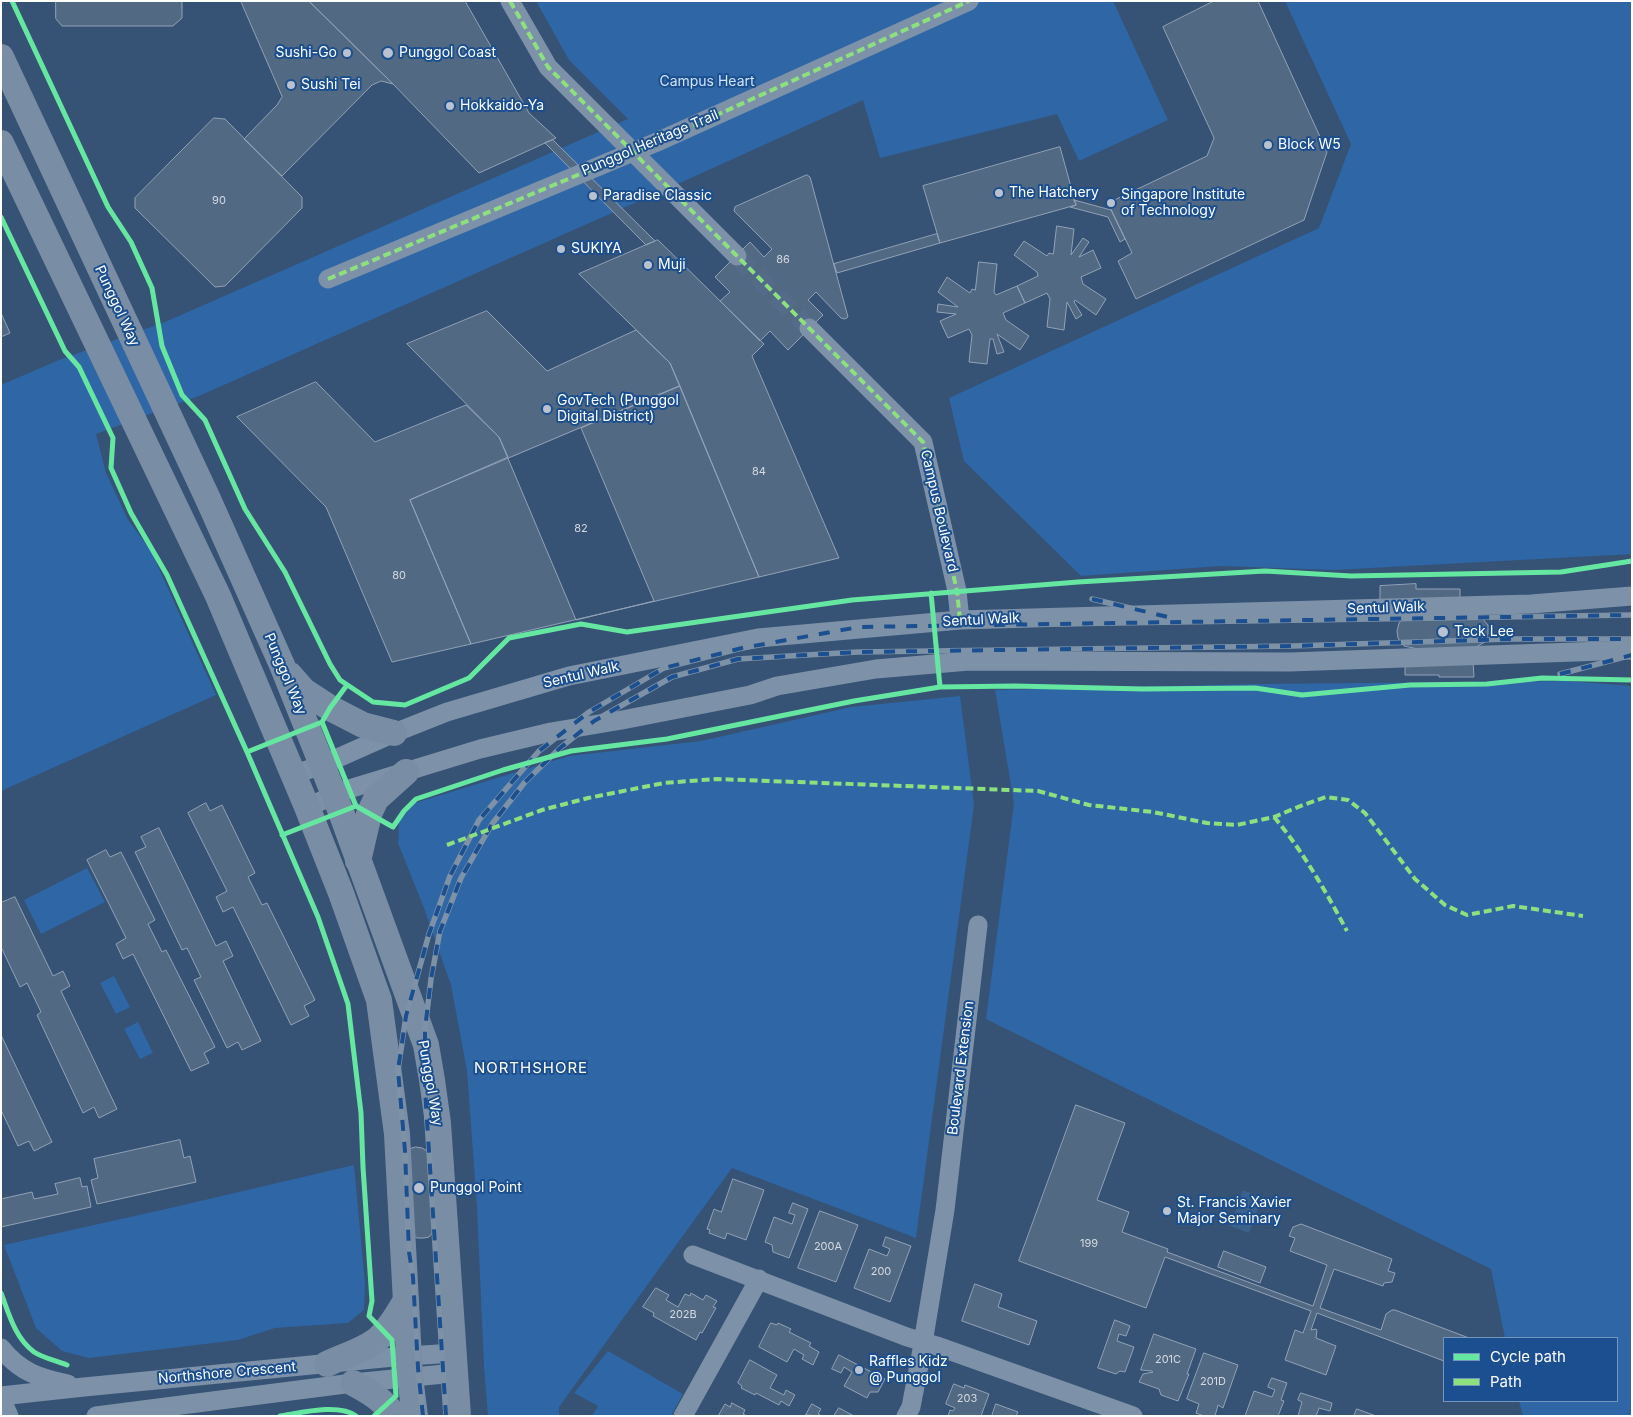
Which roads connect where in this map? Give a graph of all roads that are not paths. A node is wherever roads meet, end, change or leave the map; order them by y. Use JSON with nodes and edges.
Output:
{"nodes":[{"id":1,"x":510,"y":1,"type":"edge"},
{"id":2,"x":969,"y":1,"type":"edge"},
{"id":3,"x":1,"y":57,"type":"edge"},
{"id":4,"x":1,"y":143,"type":"edge"},
{"id":5,"x":737,"y":256,"type":"tunnel mouth"},
{"id":6,"x":328,"y":278,"type":"dead end"},
{"id":7,"x":809,"y":328,"type":"tunnel mouth"},
{"id":8,"x":1632,"y":596,"type":"edge"},
{"id":9,"x":960,"y":620,"type":"junction"},
{"id":10,"x":1632,"y":650,"type":"edge"},
{"id":11,"x":282,"y":665,"type":"junction"},
{"id":12,"x":394,"y":733,"type":"junction"},
{"id":13,"x":322,"y":765,"type":"junction"},
{"id":14,"x":406,"y":772,"type":"junction"},
{"id":15,"x":292,"y":775,"type":"junction"},
{"id":16,"x":334,"y":795,"type":"junction"},
{"id":17,"x":307,"y":807,"type":"junction"},
{"id":18,"x":358,"y":861,"type":"junction"},
{"id":19,"x":978,"y":925,"type":"dead end"},
{"id":20,"x":693,"y":1255,"type":"dead end"},
{"id":21,"x":759,"y":1279,"type":"junction"},
{"id":22,"x":406,"y":1300,"type":"junction"},
{"id":23,"x":923,"y":1342,"type":"junction"},
{"id":24,"x":1,"y":1348,"type":"edge"},
{"id":25,"x":454,"y":1363,"type":"junction"},
{"id":26,"x":326,"y":1364,"type":"junction"},
{"id":27,"x":410,"y":1366,"type":"junction"},
{"id":28,"x":353,"y":1383,"type":"junction"},
{"id":29,"x":84,"y":1387,"type":"junction"},
{"id":30,"x":1,"y":1397,"type":"edge"},
{"id":31,"x":127,"y":1414,"type":"edge"},
{"id":32,"x":9,"y":1416,"type":"edge"},
{"id":33,"x":96,"y":1416,"type":"edge"},
{"id":34,"x":395,"y":1416,"type":"edge"},
{"id":35,"x":415,"y":1416,"type":"edge"},
{"id":36,"x":458,"y":1416,"type":"edge"},
{"id":37,"x":683,"y":1416,"type":"edge"},
{"id":38,"x":906,"y":1416,"type":"edge"},
{"id":39,"x":1132,"y":1416,"type":"edge"}],
"edges":[{"from":1,"to":5,"type":"street"},
{"from":2,"to":6,"type":"street","name":"Punggol Heritage Trail"},
{"from":3,"to":11,"type":"main road","name":"Punggol Way"},
{"from":4,"to":15,"type":"main road"},
{"from":7,"to":9,"type":"street","name":"Campus Boulevard"},
{"from":8,"to":9,"type":"street","name":"Sentul Walk"},
{"from":9,"to":12,"type":"street","name":"Sentul Walk"},
{"from":10,"to":14,"type":"street"},
{"from":11,"to":12,"type":"main road"},
{"from":11,"to":13,"type":"main road","name":"Punggol Way"},
{"from":12,"to":13,"type":"street","name":"Sentul Walk"},
{"from":13,"to":15,"type":"street","name":"Sentul Walk"},
{"from":13,"to":16,"type":"main road","name":"Punggol Way"},
{"from":14,"to":16,"type":"street"},
{"from":14,"to":18,"type":"main road"},
{"from":15,"to":17,"type":"main road"},
{"from":16,"to":17,"type":"street"},
{"from":16,"to":18,"type":"main road","name":"Punggol Way"},
{"from":17,"to":22,"type":"main road"},
{"from":18,"to":25,"type":"main road","name":"Punggol Way"},
{"from":19,"to":23,"type":"street","name":"Boulevard Extension"},
{"from":20,"to":21,"type":"street"},
{"from":21,"to":23,"type":"street"},
{"from":21,"to":37,"type":"street"},
{"from":22,"to":26,"type":"main road"},
{"from":22,"to":27,"type":"main road"},
{"from":23,"to":38,"type":"street","name":"Boulevard Extension"},
{"from":23,"to":39,"type":"street"},
{"from":24,"to":29,"type":"street"},
{"from":25,"to":27,"type":"street","name":"Northshore Crescent"},
{"from":25,"to":36,"type":"main road","name":"Punggol Way"},
{"from":26,"to":27,"type":"street","name":"Northshore Crescent"},
{"from":26,"to":29,"type":"street","name":"Northshore Crescent"},
{"from":27,"to":28,"type":"street","name":"Northshore Crescent"},
{"from":27,"to":35,"type":"main road"},
{"from":28,"to":31,"type":"street","name":"Northshore Crescent"},
{"from":28,"to":34,"type":"main road"},
{"from":29,"to":30,"type":"street","name":"Northshore Crescent"},
{"from":30,"to":32,"type":"street"},
{"from":31,"to":33,"type":"street","name":"Northshore Crescent"}]}
